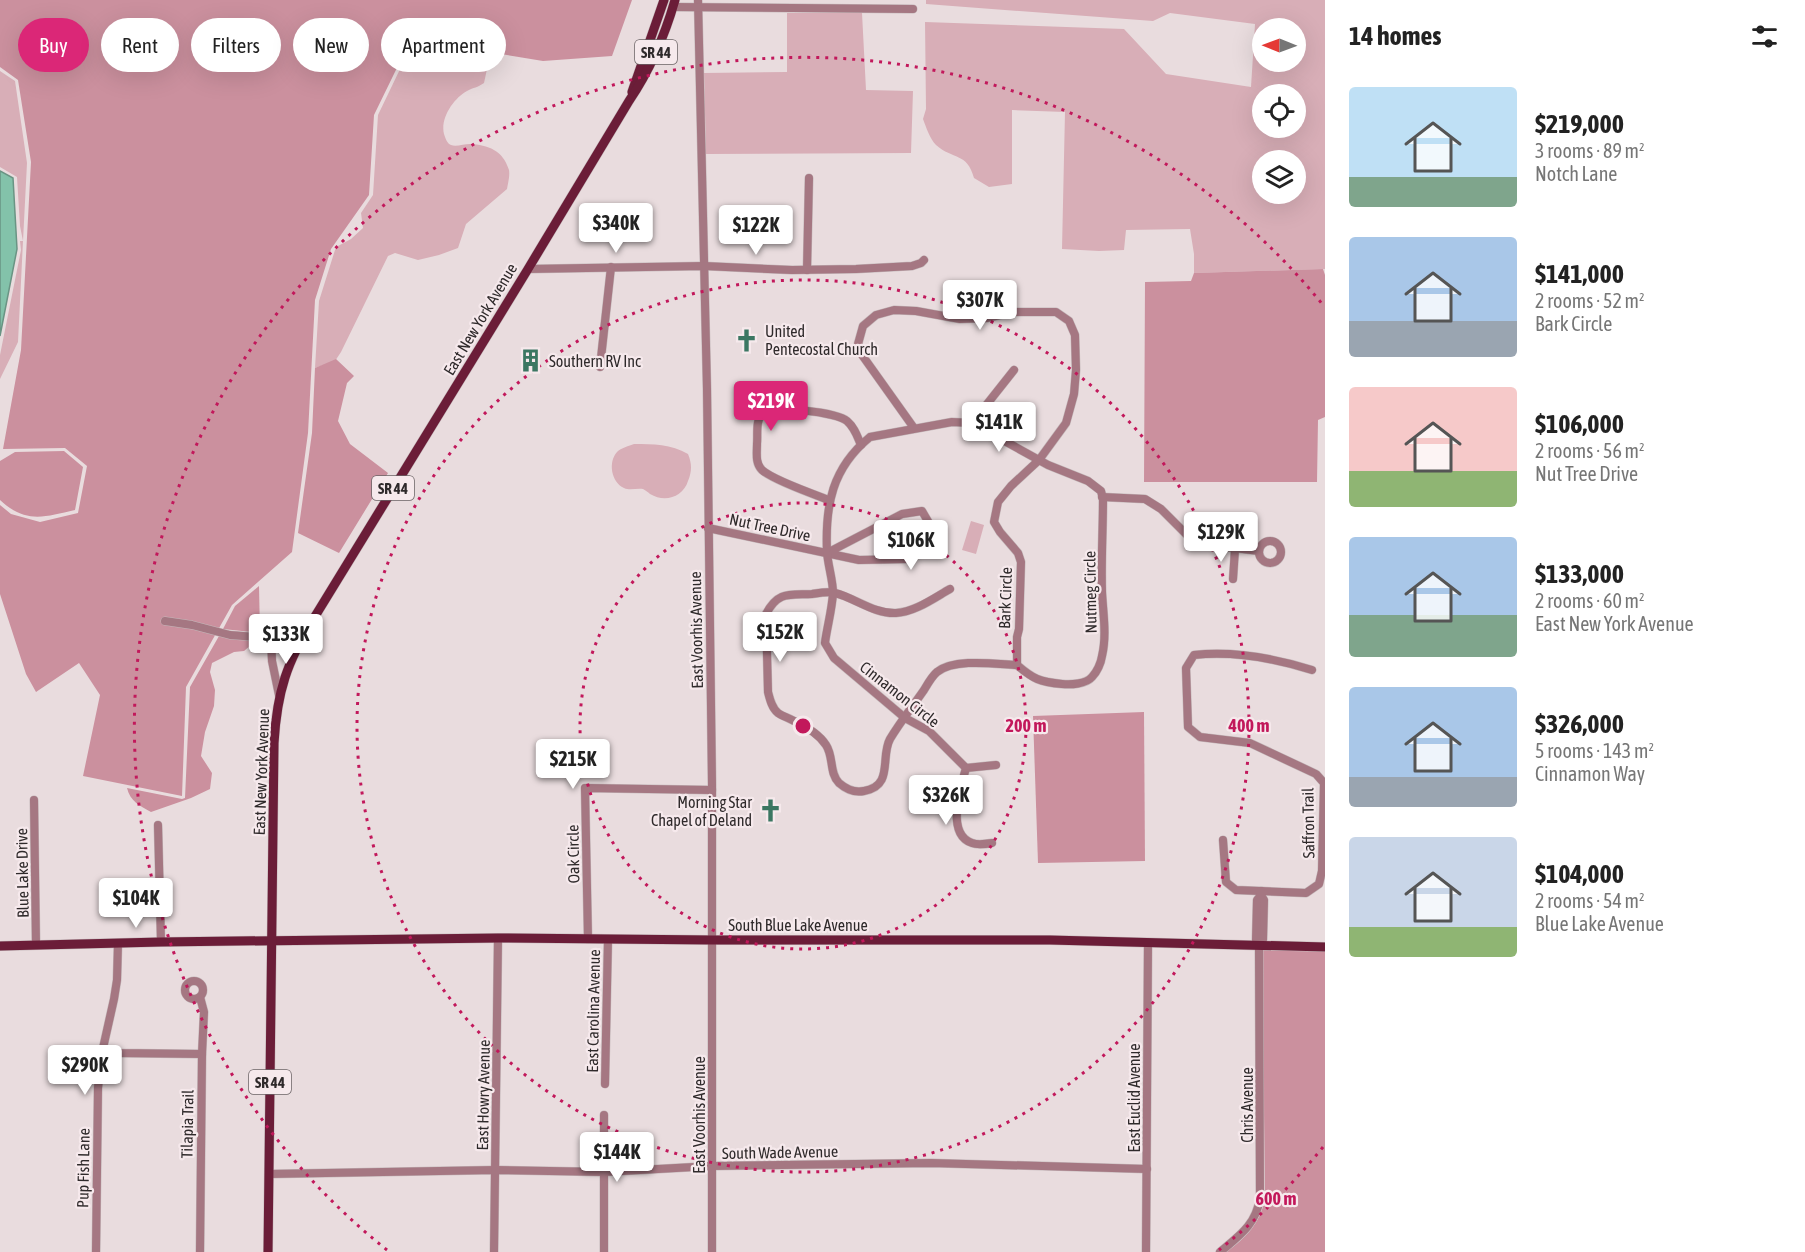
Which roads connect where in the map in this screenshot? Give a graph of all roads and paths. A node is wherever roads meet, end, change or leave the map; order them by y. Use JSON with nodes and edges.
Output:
{"nodes":[{"id":1,"x":664,"y":0,"type":"edge"},
{"id":2,"x":697,"y":2,"type":"edge"},
{"id":3,"x":674,"y":4,"type":"edge"},
{"id":4,"x":912,"y":9,"type":"dead end"},
{"id":5,"x":660,"y":14,"type":"junction"},
{"id":6,"x":629,"y":100,"type":"junction"},
{"id":7,"x":809,"y":178,"type":"dead end"},
{"id":8,"x":924,"y":260,"type":"dead end"},
{"id":9,"x":704,"y":266,"type":"junction"},
{"id":10,"x":611,"y":267,"type":"junction"},
{"id":11,"x":528,"y":269,"type":"junction"},
{"id":12,"x":807,"y":270,"type":"junction"},
{"id":13,"x":600,"y":367,"type":"dead end"},
{"id":14,"x":1014,"y":370,"type":"dead end"},
{"id":15,"x":972,"y":423,"type":"junction"},
{"id":16,"x":914,"y":428,"type":"junction"},
{"id":17,"x":861,"y":445,"type":"junction"},
{"id":18,"x":1039,"y":460,"type":"junction"},
{"id":19,"x":1102,"y":497,"type":"junction"},
{"id":20,"x":829,"y":500,"type":"junction"},
{"id":21,"x":708,"y":528,"type":"junction"},
{"id":22,"x":1235,"y":549,"type":"junction"},
{"id":23,"x":1259,"y":551,"type":"dead end"},
{"id":24,"x":827,"y":553,"type":"junction"},
{"id":25,"x":1233,"y":579,"type":"dead end"},
{"id":26,"x":950,"y":589,"type":"dead end"},
{"id":27,"x":833,"y":592,"type":"junction"},
{"id":28,"x":165,"y":621,"type":"dead end"},
{"id":29,"x":1017,"y":665,"type":"junction"},
{"id":30,"x":1312,"y":670,"type":"dead end"},
{"id":31,"x":279,"y":695,"type":"junction"},
{"id":32,"x":905,"y":718,"type":"junction"},
{"id":33,"x":996,"y":765,"type":"dead end"},
{"id":34,"x":966,"y":768,"type":"junction"},
{"id":35,"x":712,"y":790,"type":"junction"},
{"id":36,"x":34,"y":800,"type":"dead end"},
{"id":37,"x":158,"y":825,"type":"dead end"},
{"id":38,"x":1223,"y":840,"type":"dead end"},
{"id":39,"x":992,"y":843,"type":"dead end"},
{"id":40,"x":1261,"y":893,"type":"junction"},
{"id":41,"x":498,"y":938,"type":"junction"},
{"id":42,"x":588,"y":939,"type":"junction"},
{"id":43,"x":608,"y":939,"type":"junction"},
{"id":44,"x":712,"y":940,"type":"junction"},
{"id":45,"x":272,"y":941,"type":"junction"},
{"id":46,"x":161,"y":942,"type":"junction"},
{"id":47,"x":118,"y":943,"type":"junction"},
{"id":48,"x":1148,"y":943,"type":"junction"},
{"id":49,"x":1259,"y":944,"type":"junction"},
{"id":50,"x":36,"y":945,"type":"junction"},
{"id":51,"x":0,"y":946,"type":"edge"},
{"id":52,"x":1325,"y":947,"type":"edge"},
{"id":53,"x":200,"y":997,"type":"dead end"},
{"id":54,"x":102,"y":1051,"type":"junction"},
{"id":55,"x":202,"y":1054,"type":"junction"},
{"id":56,"x":605,"y":1084,"type":"dead end"},
{"id":57,"x":604,"y":1115,"type":"dead end"},
{"id":58,"x":712,"y":1167,"type":"junction"},
{"id":59,"x":1147,"y":1169,"type":"junction"},
{"id":60,"x":496,"y":1170,"type":"junction"},
{"id":61,"x":604,"y":1172,"type":"junction"},
{"id":62,"x":269,"y":1174,"type":"junction"},
{"id":63,"x":96,"y":1252,"type":"edge"},
{"id":64,"x":200,"y":1252,"type":"edge"},
{"id":65,"x":268,"y":1252,"type":"edge"},
{"id":66,"x":494,"y":1252,"type":"edge"},
{"id":67,"x":604,"y":1252,"type":"edge"},
{"id":68,"x":712,"y":1252,"type":"edge"},
{"id":69,"x":1146,"y":1252,"type":"edge"},
{"id":70,"x":1220,"y":1252,"type":"edge"}],
"edges":[{"from":1,"to":5,"type":"main road","name":"East New York Avenue","number":"SR 44"},
{"from":2,"to":3,"type":"street"},
{"from":2,"to":4,"type":"street"},
{"from":2,"to":9,"type":"street","name":"East Voorhis Avenue"},
{"from":3,"to":5,"type":"main road"},
{"from":3,"to":6,"type":"main road","name":"East New York Avenue","number":"SR 44"},
{"from":5,"to":6,"type":"main road","name":"East New York Avenue","number":"SR 44"},
{"from":6,"to":11,"type":"main road","name":"East New York Avenue","number":"SR 44"},
{"from":7,"to":12,"type":"street"},
{"from":8,"to":12,"type":"street"},
{"from":9,"to":10,"type":"street"},
{"from":9,"to":12,"type":"street"},
{"from":9,"to":21,"type":"street","name":"East Voorhis Avenue"},
{"from":10,"to":11,"type":"street"},
{"from":10,"to":13,"type":"street"},
{"from":11,"to":31,"type":"main road","name":"East New York Avenue","number":"SR 44"},
{"from":14,"to":15,"type":"street"},
{"from":15,"to":16,"type":"street","name":"Cinnamon Circle"},
{"from":15,"to":18,"type":"street"},
{"from":16,"to":17,"type":"street","name":"Cinnamon Circle"},
{"from":16,"to":18,"type":"street","name":"Bark Circle"},
{"from":17,"to":20,"type":"street","name":"Cinnamon Circle"},
{"from":17,"to":20,"type":"street"},
{"from":18,"to":19,"type":"street"},
{"from":18,"to":29,"type":"street","name":"Bark Circle"},
{"from":19,"to":22,"type":"street"},
{"from":19,"to":29,"type":"street","name":"Nutmeg Circle"},
{"from":20,"to":24,"type":"street","name":"Cinnamon Circle"},
{"from":21,"to":24,"type":"street","name":"Nut Tree Drive"},
{"from":21,"to":35,"type":"street","name":"East Voorhis Avenue"},
{"from":22,"to":23,"type":"street"},
{"from":22,"to":25,"type":"street"},
{"from":24,"to":24,"type":"street","name":"Nut Tree Drive"},
{"from":24,"to":27,"type":"street","name":"Cinnamon Circle"},
{"from":26,"to":27,"type":"street"},
{"from":27,"to":32,"type":"street","name":"Cinnamon Circle"},
{"from":27,"to":32,"type":"street"},
{"from":28,"to":31,"type":"street"},
{"from":29,"to":32,"type":"street"},
{"from":30,"to":40,"type":"street","name":"Saffron Trail"},
{"from":31,"to":45,"type":"main road","name":"East New York Avenue","number":"SR 44"},
{"from":32,"to":34,"type":"street","name":"Cinnamon Circle"},
{"from":33,"to":34,"type":"street"},
{"from":34,"to":39,"type":"street"},
{"from":35,"to":42,"type":"street","name":"Oak Circle"},
{"from":35,"to":44,"type":"street","name":"East Voorhis Avenue"},
{"from":36,"to":50,"type":"street","name":"Blue Lake Drive"},
{"from":37,"to":46,"type":"street"},
{"from":38,"to":40,"type":"street","name":"Saffron Trail"},
{"from":40,"to":49,"type":"street","name":"Chris Avenue"},
{"from":41,"to":42,"type":"main road","name":"South Blue Lake Avenue"},
{"from":41,"to":45,"type":"main road","name":"South Blue Lake Avenue"},
{"from":41,"to":60,"type":"street","name":"East Howry Avenue"},
{"from":42,"to":43,"type":"main road","name":"South Blue Lake Avenue"},
{"from":43,"to":44,"type":"main road","name":"South Blue Lake Avenue"},
{"from":43,"to":56,"type":"street","name":"East Carolina Avenue"},
{"from":44,"to":48,"type":"main road","name":"South Blue Lake Avenue"},
{"from":44,"to":58,"type":"street","name":"East Voorhis Avenue"},
{"from":45,"to":46,"type":"main road","name":"South Blue Lake Avenue"},
{"from":45,"to":62,"type":"main road","name":"East New York Avenue","number":"SR 44"},
{"from":46,"to":47,"type":"main road","name":"South Blue Lake Avenue"},
{"from":47,"to":50,"type":"main road","name":"South Blue Lake Avenue"},
{"from":47,"to":54,"type":"street","name":"Pup Fish Lane"},
{"from":48,"to":49,"type":"main road","name":"South Blue Lake Avenue"},
{"from":48,"to":59,"type":"street","name":"East Euclid Avenue"},
{"from":49,"to":52,"type":"main road","name":"South Blue Lake Avenue"},
{"from":49,"to":70,"type":"street","name":"Chris Avenue"},
{"from":50,"to":51,"type":"main road","name":"South Blue Lake Avenue"},
{"from":53,"to":55,"type":"street","name":"Tilapia Trail"},
{"from":54,"to":55,"type":"street"},
{"from":54,"to":63,"type":"street","name":"Pup Fish Lane"},
{"from":55,"to":64,"type":"street","name":"Tilapia Trail"},
{"from":57,"to":61,"type":"street"},
{"from":58,"to":59,"type":"street","name":"South Wade Avenue"},
{"from":58,"to":61,"type":"street","name":"South Wade Avenue"},
{"from":58,"to":68,"type":"street","name":"East Voorhis Avenue"},
{"from":59,"to":69,"type":"street","name":"East Euclid Avenue"},
{"from":60,"to":61,"type":"street","name":"South Wade Avenue"},
{"from":60,"to":62,"type":"street","name":"South Wade Avenue"},
{"from":60,"to":66,"type":"street","name":"East Howry Avenue"},
{"from":61,"to":67,"type":"street"},
{"from":62,"to":65,"type":"main road","name":"East New York Avenue","number":"SR 44"}]}
